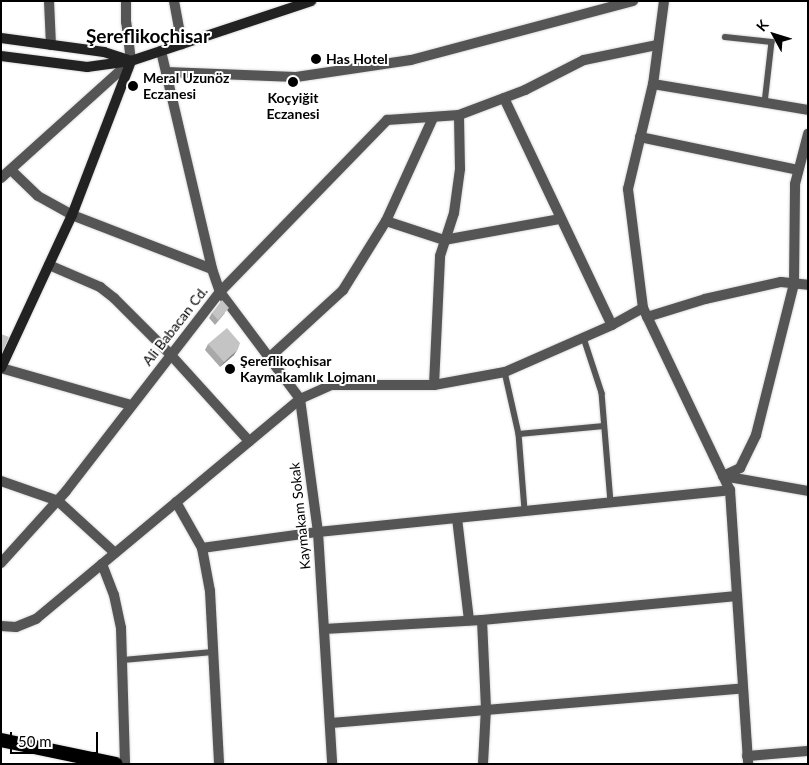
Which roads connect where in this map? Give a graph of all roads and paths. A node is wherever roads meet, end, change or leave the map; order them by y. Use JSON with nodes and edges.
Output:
{"nodes":[{"id":1,"x":50,"y":1,"type":"edge"},
{"id":2,"x":126,"y":1,"type":"edge"},
{"id":3,"x":174,"y":1,"type":"edge"},
{"id":4,"x":311,"y":1,"type":"edge"},
{"id":5,"x":633,"y":1,"type":"edge"},
{"id":6,"x":664,"y":1,"type":"edge"},
{"id":7,"x":725,"y":37,"type":"dead end"},
{"id":8,"x":1,"y":38,"type":"edge"},
{"id":9,"x":182,"y":44,"type":"junction"},
{"id":10,"x":51,"y":45,"type":"junction"},
{"id":11,"x":657,"y":45,"type":"junction"},
{"id":12,"x":162,"y":51,"type":"junction"},
{"id":13,"x":1,"y":56,"type":"edge"},
{"id":14,"x":131,"y":61,"type":"junction"},
{"id":15,"x":166,"y":72,"type":"junction"},
{"id":16,"x":653,"y":84,"type":"junction"},
{"id":17,"x":504,"y":98,"type":"junction"},
{"id":18,"x":765,"y":103,"type":"junction"},
{"id":19,"x":808,"y":110,"type":"edge"},
{"id":20,"x":459,"y":115,"type":"junction"},
{"id":21,"x":433,"y":118,"type":"junction"},
{"id":22,"x":808,"y":134,"type":"edge"},
{"id":23,"x":640,"y":137,"type":"junction"},
{"id":24,"x":12,"y":170,"type":"junction"},
{"id":25,"x":798,"y":170,"type":"junction"},
{"id":26,"x":1,"y":178,"type":"edge"},
{"id":27,"x":72,"y":214,"type":"junction"},
{"id":28,"x":559,"y":219,"type":"junction"},
{"id":29,"x":386,"y":221,"type":"junction"},
{"id":30,"x":444,"y":240,"type":"junction"},
{"id":31,"x":49,"y":265,"type":"junction"},
{"id":32,"x":212,"y":270,"type":"junction"},
{"id":33,"x":794,"y":284,"type":"junction"},
{"id":34,"x":808,"y":285,"type":"edge"},
{"id":35,"x":220,"y":292,"type":"junction"},
{"id":36,"x":645,"y":312,"type":"junction"},
{"id":37,"x":612,"y":325,"type":"junction"},
{"id":38,"x":584,"y":338,"type":"junction"},
{"id":39,"x":170,"y":354,"type":"junction"},
{"id":40,"x":270,"y":357,"type":"junction"},
{"id":41,"x":1,"y":368,"type":"edge"},
{"id":42,"x":505,"y":372,"type":"junction"},
{"id":43,"x":434,"y":385,"type":"junction"},
{"id":44,"x":300,"y":399,"type":"junction"},
{"id":45,"x":131,"y":405,"type":"junction"},
{"id":46,"x":604,"y":426,"type":"junction"},
{"id":47,"x":519,"y":434,"type":"junction"},
{"id":48,"x":249,"y":441,"type":"junction"},
{"id":49,"x":723,"y":476,"type":"junction"},
{"id":50,"x":1,"y":481,"type":"edge"},
{"id":51,"x":730,"y":490,"type":"junction"},
{"id":52,"x":808,"y":491,"type":"edge"},
{"id":53,"x":58,"y":500,"type":"junction"},
{"id":54,"x":176,"y":502,"type":"junction"},
{"id":55,"x":612,"y":502,"type":"junction"},
{"id":56,"x":525,"y":511,"type":"junction"},
{"id":57,"x":457,"y":518,"type":"junction"},
{"id":58,"x":318,"y":532,"type":"junction"},
{"id":59,"x":202,"y":548,"type":"junction"},
{"id":60,"x":116,"y":553,"type":"junction"},
{"id":61,"x":1,"y":563,"type":"edge"},
{"id":62,"x":102,"y":564,"type":"junction"},
{"id":63,"x":737,"y":596,"type":"junction"},
{"id":64,"x":469,"y":620,"type":"junction"},
{"id":65,"x":482,"y":620,"type":"junction"},
{"id":66,"x":1,"y":626,"type":"edge"},
{"id":67,"x":324,"y":629,"type":"junction"},
{"id":68,"x":213,"y":652,"type":"junction"},
{"id":69,"x":123,"y":660,"type":"junction"},
{"id":70,"x":743,"y":688,"type":"junction"},
{"id":71,"x":486,"y":708,"type":"junction"},
{"id":72,"x":330,"y":723,"type":"junction"},
{"id":73,"x":1,"y":740,"type":"edge"},
{"id":74,"x":808,"y":751,"type":"edge"},
{"id":75,"x":748,"y":760,"type":"edge"},
{"id":76,"x":116,"y":764,"type":"edge"},
{"id":77,"x":125,"y":764,"type":"edge"},
{"id":78,"x":219,"y":764,"type":"edge"},
{"id":79,"x":332,"y":764,"type":"edge"},
{"id":80,"x":483,"y":764,"type":"edge"}],
"edges":[{"from":1,"to":10,"type":"street"},
{"from":2,"to":14,"type":"street"},
{"from":3,"to":9,"type":"street"},
{"from":4,"to":9,"type":"main road"},
{"from":5,"to":15,"type":"street"},
{"from":6,"to":11,"type":"street"},
{"from":7,"to":18,"type":"lane"},
{"from":8,"to":10,"type":"main road"},
{"from":9,"to":12,"type":"main road"},
{"from":10,"to":14,"type":"main road"},
{"from":11,"to":16,"type":"street"},
{"from":11,"to":17,"type":"street"},
{"from":12,"to":14,"type":"main road"},
{"from":12,"to":15,"type":"street","name":"Kaymakam Sokak"},
{"from":13,"to":14,"type":"main road"},
{"from":14,"to":24,"type":"street"},
{"from":14,"to":27,"type":"main road"},
{"from":15,"to":32,"type":"street","name":"Kaymakam Sokak"},
{"from":16,"to":18,"type":"street"},
{"from":16,"to":23,"type":"street"},
{"from":17,"to":20,"type":"street"},
{"from":17,"to":28,"type":"street"},
{"from":18,"to":19,"type":"street"},
{"from":20,"to":21,"type":"street"},
{"from":20,"to":30,"type":"street"},
{"from":21,"to":29,"type":"street"},
{"from":21,"to":35,"type":"street","name":"Ali Babacan Cd."},
{"from":22,"to":25,"type":"street"},
{"from":23,"to":25,"type":"street"},
{"from":23,"to":36,"type":"street"},
{"from":24,"to":26,"type":"street"},
{"from":24,"to":27,"type":"street"},
{"from":25,"to":33,"type":"street"},
{"from":27,"to":31,"type":"main road"},
{"from":27,"to":32,"type":"street"},
{"from":28,"to":30,"type":"street"},
{"from":28,"to":37,"type":"street"},
{"from":29,"to":30,"type":"street"},
{"from":29,"to":40,"type":"street"},
{"from":30,"to":43,"type":"street"},
{"from":31,"to":39,"type":"street"},
{"from":31,"to":41,"type":"main road"},
{"from":32,"to":35,"type":"street","name":"Kaymakam Sokak"},
{"from":33,"to":34,"type":"street"},
{"from":33,"to":36,"type":"street"},
{"from":33,"to":49,"type":"street"},
{"from":35,"to":39,"type":"street","name":"Ali Babacan Cd."},
{"from":35,"to":40,"type":"street","name":"Kaymakam Sokak"},
{"from":36,"to":37,"type":"street"},
{"from":36,"to":49,"type":"street"},
{"from":37,"to":38,"type":"street"},
{"from":38,"to":42,"type":"street"},
{"from":38,"to":46,"type":"lane"},
{"from":39,"to":45,"type":"street","name":"Ali Babacan Cd."},
{"from":39,"to":48,"type":"street"},
{"from":40,"to":44,"type":"street","name":"Kaymakam Sokak"},
{"from":41,"to":45,"type":"street"},
{"from":42,"to":43,"type":"street"},
{"from":42,"to":47,"type":"lane"},
{"from":43,"to":44,"type":"street"},
{"from":44,"to":48,"type":"street"},
{"from":44,"to":58,"type":"street","name":"Kaymakam Sokak"},
{"from":45,"to":53,"type":"street","name":"Ali Babacan Cd."},
{"from":46,"to":47,"type":"lane"},
{"from":46,"to":55,"type":"lane"},
{"from":47,"to":56,"type":"lane"},
{"from":48,"to":54,"type":"street"},
{"from":49,"to":51,"type":"street"},
{"from":49,"to":52,"type":"street"},
{"from":50,"to":53,"type":"street"},
{"from":51,"to":55,"type":"street"},
{"from":51,"to":63,"type":"street"},
{"from":53,"to":60,"type":"street"},
{"from":53,"to":61,"type":"street","name":"Ali Babacan Cd."},
{"from":54,"to":59,"type":"street"},
{"from":54,"to":60,"type":"street"},
{"from":55,"to":56,"type":"street"},
{"from":56,"to":57,"type":"street"},
{"from":57,"to":58,"type":"street"},
{"from":57,"to":64,"type":"street"},
{"from":58,"to":59,"type":"street"},
{"from":58,"to":67,"type":"street","name":"Kaymakam Sokak"},
{"from":59,"to":68,"type":"street"},
{"from":60,"to":62,"type":"street"},
{"from":62,"to":66,"type":"street"},
{"from":62,"to":69,"type":"street"},
{"from":63,"to":65,"type":"street"},
{"from":63,"to":70,"type":"street"},
{"from":64,"to":65,"type":"street"},
{"from":64,"to":67,"type":"street"},
{"from":65,"to":71,"type":"street"},
{"from":67,"to":72,"type":"street","name":"Kaymakam Sokak"},
{"from":68,"to":69,"type":"lane"},
{"from":68,"to":78,"type":"street"},
{"from":69,"to":77,"type":"street"},
{"from":70,"to":71,"type":"street"},
{"from":70,"to":75,"type":"street"},
{"from":71,"to":72,"type":"street"},
{"from":71,"to":80,"type":"street"},
{"from":72,"to":79,"type":"street","name":"Kaymakam Sokak"},
{"from":73,"to":76,"type":"highway"},
{"from":74,"to":75,"type":"street"}]}
